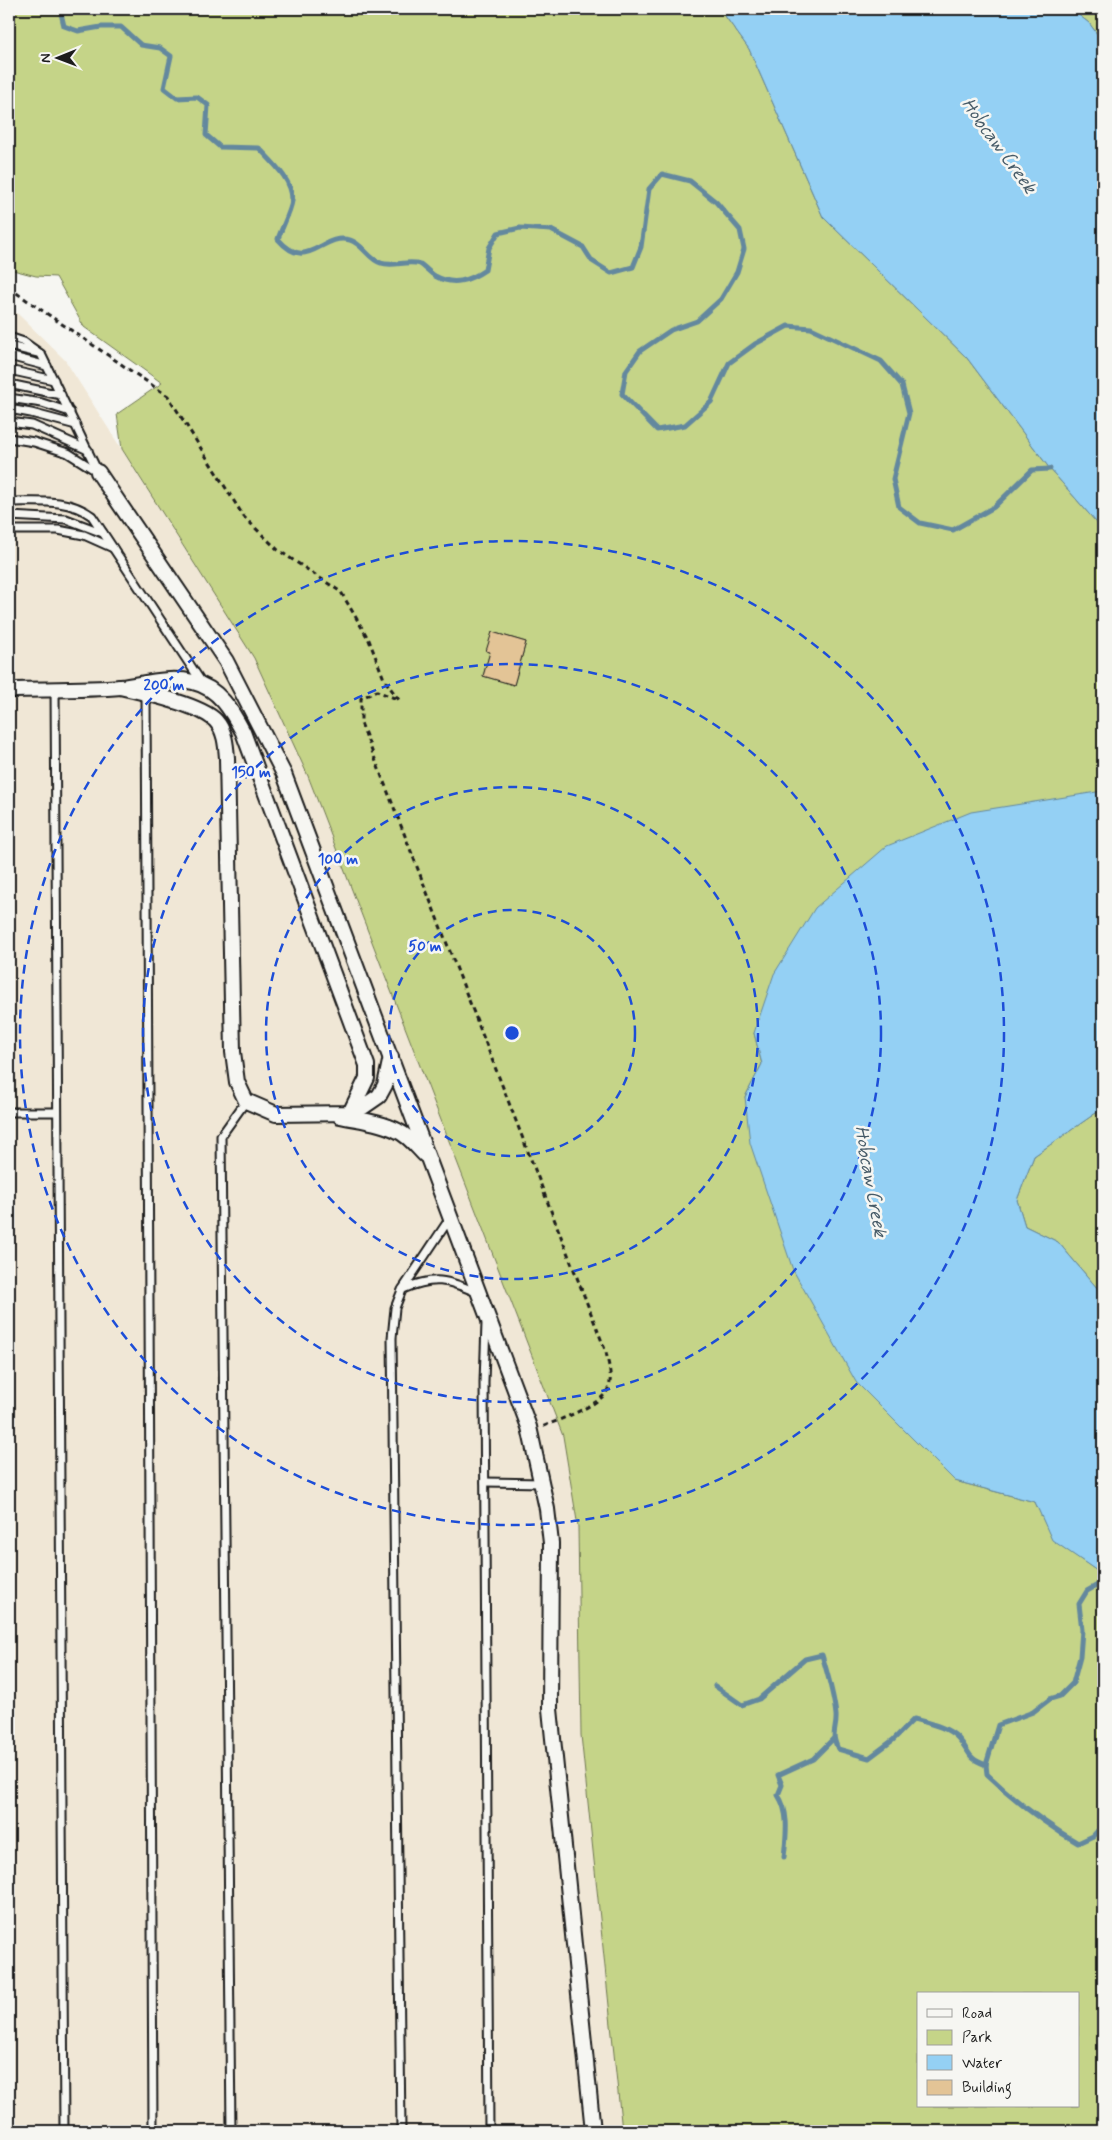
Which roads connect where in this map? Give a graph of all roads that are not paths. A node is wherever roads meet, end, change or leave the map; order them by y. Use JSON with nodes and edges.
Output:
{"nodes":[{"id":1,"x":9,"y":337,"type":"edge"},
{"id":2,"x":9,"y":346,"type":"edge"},
{"id":3,"x":41,"y":354,"type":"junction"},
{"id":4,"x":9,"y":356,"type":"edge"},
{"id":5,"x":47,"y":366,"type":"junction"},
{"id":6,"x":9,"y":370,"type":"edge"},
{"id":7,"x":54,"y":380,"type":"junction"},
{"id":8,"x":9,"y":384,"type":"edge"},
{"id":9,"x":61,"y":395,"type":"junction"},
{"id":10,"x":9,"y":398,"type":"edge"},
{"id":11,"x":9,"y":409,"type":"edge"},
{"id":12,"x":70,"y":412,"type":"junction"},
{"id":13,"x":9,"y":422,"type":"edge"},
{"id":14,"x":76,"y":426,"type":"junction"},
{"id":15,"x":9,"y":438,"type":"edge"},
{"id":16,"x":88,"y":450,"type":"junction"},
{"id":17,"x":98,"y":472,"type":"junction"},
{"id":18,"x":9,"y":502,"type":"edge"},
{"id":19,"x":9,"y":516,"type":"edge"},
{"id":20,"x":9,"y":530,"type":"edge"},
{"id":21,"x":104,"y":533,"type":"junction"},
{"id":22,"x":113,"y":548,"type":"junction"},
{"id":23,"x":120,"y":687,"type":"junction"},
{"id":24,"x":55,"y":688,"type":"junction"},
{"id":25,"x":205,"y":688,"type":"junction"},
{"id":26,"x":9,"y":690,"type":"edge"},
{"id":27,"x":146,"y":693,"type":"junction"},
{"id":28,"x":391,"y":1057,"type":"junction"},
{"id":29,"x":246,"y":1101,"type":"junction"},
{"id":30,"x":9,"y":1112,"type":"edge"},
{"id":31,"x":58,"y":1112,"type":"junction"},
{"id":32,"x":326,"y":1113,"type":"junction"},
{"id":33,"x":350,"y":1114,"type":"junction"},
{"id":34,"x":429,"y":1159,"type":"junction"},
{"id":35,"x":450,"y":1217,"type":"junction"},
{"id":36,"x":402,"y":1290,"type":"junction"},
{"id":37,"x":478,"y":1293,"type":"junction"},
{"id":38,"x":486,"y":1313,"type":"junction"},
{"id":39,"x":485,"y":1482,"type":"junction"},
{"id":40,"x":541,"y":1483,"type":"junction"},
{"id":41,"x":64,"y":2131,"type":"edge"},
{"id":42,"x":153,"y":2131,"type":"edge"},
{"id":43,"x":231,"y":2131,"type":"edge"},
{"id":44,"x":401,"y":2131,"type":"edge"},
{"id":45,"x":489,"y":2131,"type":"edge"},
{"id":46,"x":593,"y":2131,"type":"edge"}],
"edges":[{"from":1,"to":3,"type":"lane"},
{"from":2,"to":3,"type":"lane"},
{"from":3,"to":5,"type":"lane"},
{"from":4,"to":5,"type":"lane"},
{"from":5,"to":7,"type":"lane"},
{"from":6,"to":7,"type":"lane"},
{"from":7,"to":9,"type":"lane"},
{"from":8,"to":9,"type":"lane"},
{"from":9,"to":12,"type":"lane"},
{"from":10,"to":12,"type":"lane"},
{"from":11,"to":14,"type":"lane"},
{"from":12,"to":14,"type":"lane"},
{"from":13,"to":16,"type":"lane"},
{"from":14,"to":16,"type":"lane"},
{"from":15,"to":17,"type":"lane"},
{"from":16,"to":17,"type":"lane"},
{"from":17,"to":28,"type":"street"},
{"from":18,"to":21,"type":"lane"},
{"from":19,"to":21,"type":"lane"},
{"from":20,"to":22,"type":"lane"},
{"from":21,"to":22,"type":"lane"},
{"from":22,"to":25,"type":"lane"},
{"from":23,"to":24,"type":"street"},
{"from":23,"to":25,"type":"street"},
{"from":23,"to":27,"type":"street"},
{"from":24,"to":26,"type":"street"},
{"from":24,"to":31,"type":"lane"},
{"from":25,"to":33,"type":"street"},
{"from":27,"to":29,"type":"street"},
{"from":27,"to":42,"type":"lane"},
{"from":28,"to":33,"type":"street"},
{"from":28,"to":34,"type":"street"},
{"from":29,"to":32,"type":"street"},
{"from":29,"to":43,"type":"lane"},
{"from":30,"to":31,"type":"lane"},
{"from":31,"to":41,"type":"lane"},
{"from":32,"to":33,"type":"street"},
{"from":32,"to":34,"type":"street"},
{"from":34,"to":35,"type":"street"},
{"from":35,"to":36,"type":"lane"},
{"from":35,"to":37,"type":"street"},
{"from":36,"to":37,"type":"lane"},
{"from":36,"to":44,"type":"lane"},
{"from":37,"to":38,"type":"street"},
{"from":38,"to":39,"type":"lane"},
{"from":38,"to":40,"type":"street"},
{"from":39,"to":40,"type":"lane"},
{"from":39,"to":45,"type":"lane"},
{"from":40,"to":46,"type":"street"}]}
